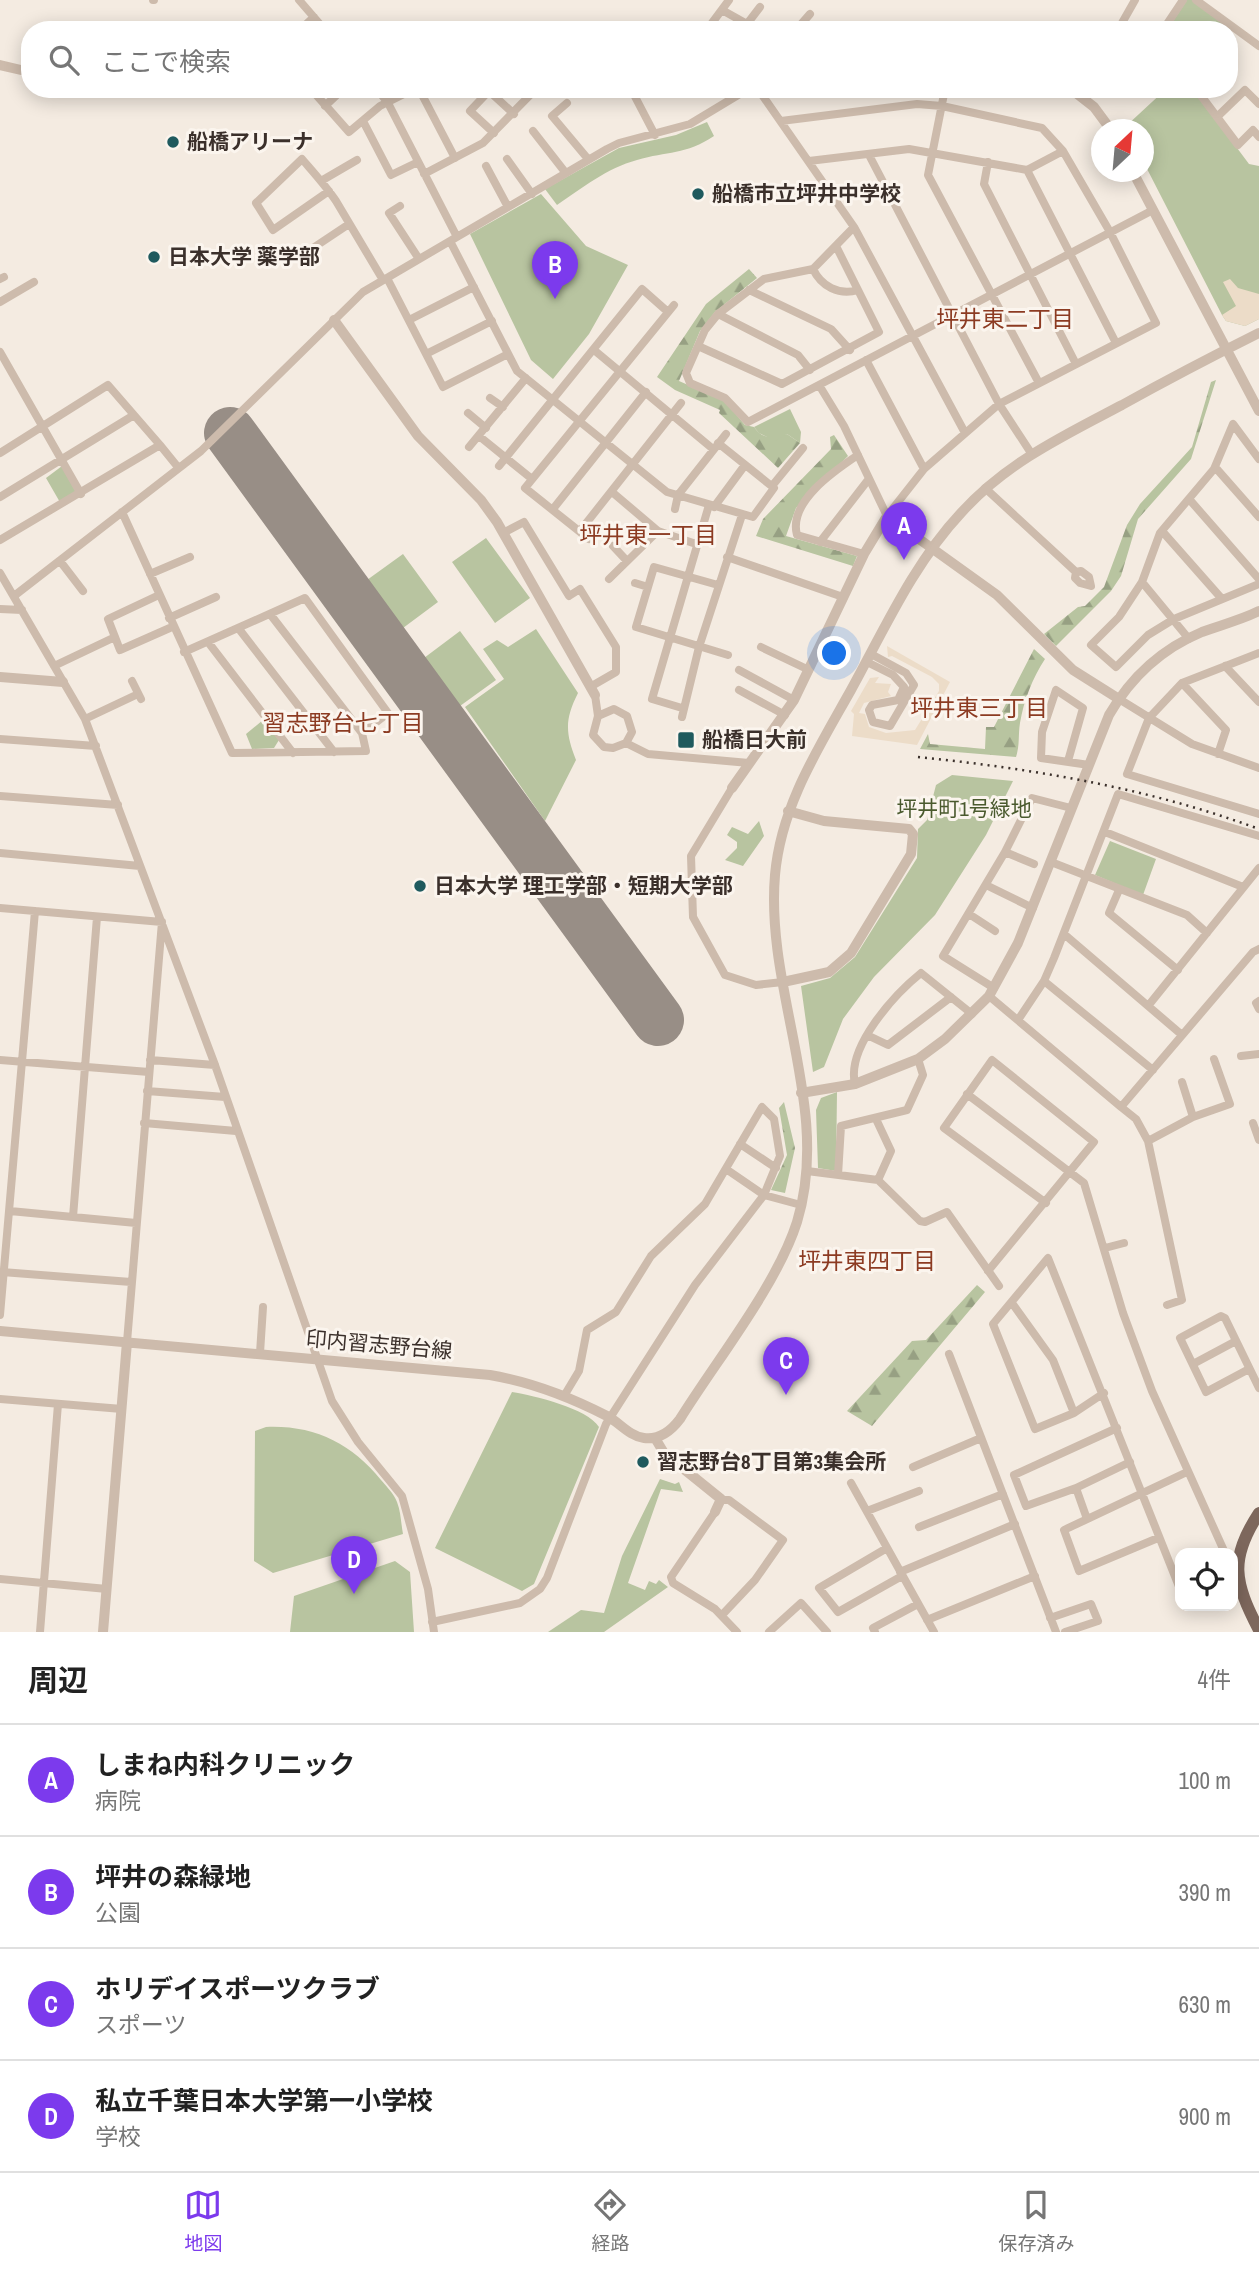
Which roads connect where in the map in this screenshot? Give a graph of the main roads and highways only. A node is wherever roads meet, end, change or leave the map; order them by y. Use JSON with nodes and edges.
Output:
{"nodes":[{"id":1,"x":1259,"y":1513,"type":"edge"},
{"id":2,"x":1238,"y":1548,"type":"edge"},
{"id":3,"x":1238,"y":1582,"type":"edge"},
{"id":4,"x":1259,"y":1630,"type":"edge"}],
"edges":[{"from":1,"to":2,"type":"main road"},
{"from":3,"to":4,"type":"main road"}]}
